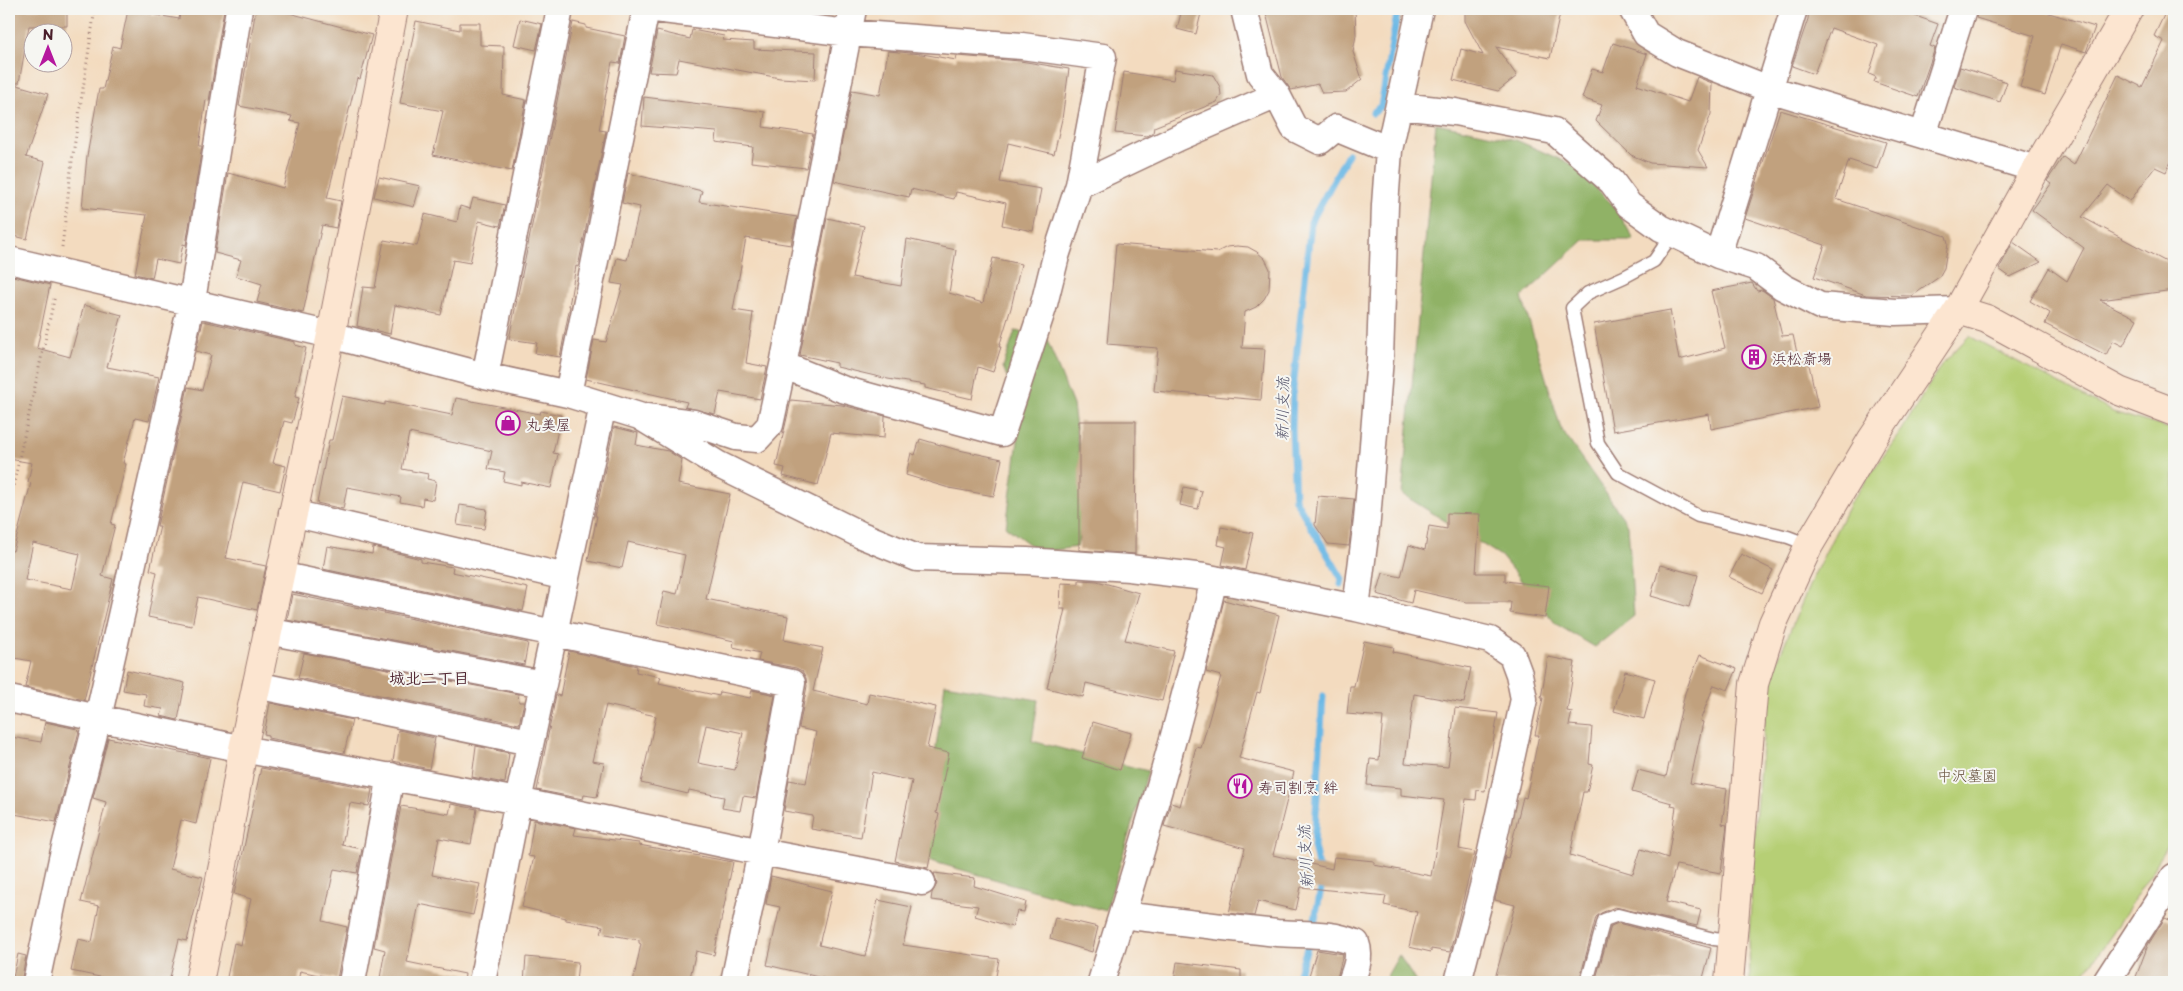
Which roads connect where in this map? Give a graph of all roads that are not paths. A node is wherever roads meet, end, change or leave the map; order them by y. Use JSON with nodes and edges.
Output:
{"nodes":[{"id":1,"x":239,"y":9,"type":"edge"},
{"id":2,"x":394,"y":9,"type":"edge"},
{"id":3,"x":560,"y":9,"type":"edge"},
{"id":4,"x":646,"y":9,"type":"edge"},
{"id":5,"x":655,"y":9,"type":"edge"},
{"id":6,"x":1244,"y":9,"type":"edge"},
{"id":7,"x":1420,"y":9,"type":"edge"},
{"id":8,"x":1632,"y":9,"type":"edge"},
{"id":9,"x":1794,"y":9,"type":"edge"},
{"id":10,"x":1963,"y":9,"type":"edge"},
{"id":11,"x":2129,"y":9,"type":"edge"},
{"id":12,"x":850,"y":21,"type":"edge"},
{"id":13,"x":1769,"y":89,"type":"junction"},
{"id":14,"x":1277,"y":95,"type":"junction"},
{"id":15,"x":1400,"y":106,"type":"junction"},
{"id":16,"x":1922,"y":135,"type":"junction"},
{"id":17,"x":1389,"y":150,"type":"junction"},
{"id":18,"x":2036,"y":170,"type":"junction"},
{"id":19,"x":1079,"y":185,"type":"junction"},
{"id":20,"x":1673,"y":234,"type":"junction"},
{"id":21,"x":1718,"y":255,"type":"junction"},
{"id":22,"x":9,"y":260,"type":"edge"},
{"id":23,"x":192,"y":301,"type":"junction"},
{"id":24,"x":1958,"y":310,"type":"junction"},
{"id":25,"x":331,"y":335,"type":"junction"},
{"id":26,"x":783,"y":366,"type":"junction"},
{"id":27,"x":485,"y":376,"type":"junction"},
{"id":28,"x":568,"y":394,"type":"junction"},
{"id":29,"x":603,"y":405,"type":"junction"},
{"id":30,"x":2174,"y":412,"type":"edge"},
{"id":31,"x":639,"y":416,"type":"junction"},
{"id":32,"x":292,"y":512,"type":"junction"},
{"id":33,"x":1809,"y":545,"type":"junction"},
{"id":34,"x":279,"y":575,"type":"junction"},
{"id":35,"x":566,"y":577,"type":"junction"},
{"id":36,"x":1214,"y":579,"type":"junction"},
{"id":37,"x":1356,"y":608,"type":"junction"},
{"id":38,"x":267,"y":631,"type":"junction"},
{"id":39,"x":554,"y":633,"type":"junction"},
{"id":40,"x":543,"y":684,"type":"junction"},
{"id":41,"x":256,"y":685,"type":"junction"},
{"id":42,"x":9,"y":700,"type":"edge"},
{"id":43,"x":98,"y":718,"type":"junction"},
{"id":44,"x":530,"y":742,"type":"junction"},
{"id":45,"x":243,"y":749,"type":"junction"},
{"id":46,"x":391,"y":776,"type":"junction"},
{"id":47,"x":518,"y":800,"type":"junction"},
{"id":48,"x":761,"y":852,"type":"junction"},
{"id":49,"x":922,"y":882,"type":"dead end"},
{"id":50,"x":2170,"y":891,"type":"edge"},
{"id":51,"x":1122,"y":915,"type":"junction"},
{"id":52,"x":1732,"y":941,"type":"junction"},
{"id":53,"x":36,"y":982,"type":"edge"},
{"id":54,"x":199,"y":982,"type":"edge"},
{"id":55,"x":352,"y":982,"type":"edge"},
{"id":56,"x":482,"y":982,"type":"edge"},
{"id":57,"x":734,"y":982,"type":"edge"},
{"id":58,"x":1101,"y":982,"type":"edge"},
{"id":59,"x":1352,"y":982,"type":"edge"},
{"id":60,"x":1458,"y":982,"type":"edge"},
{"id":61,"x":1587,"y":982,"type":"edge"},
{"id":62,"x":1729,"y":982,"type":"edge"},
{"id":63,"x":2106,"y":982,"type":"edge"}],
"edges":[{"from":1,"to":23,"type":"street"},
{"from":2,"to":25,"type":"street"},
{"from":3,"to":27,"type":"street"},
{"from":4,"to":28,"type":"street"},
{"from":5,"to":12,"type":"street"},
{"from":6,"to":14,"type":"street"},
{"from":7,"to":15,"type":"street"},
{"from":8,"to":13,"type":"street"},
{"from":9,"to":13,"type":"street"},
{"from":10,"to":16,"type":"street"},
{"from":11,"to":18,"type":"street"},
{"from":12,"to":19,"type":"street"},
{"from":12,"to":26,"type":"street"},
{"from":13,"to":16,"type":"street"},
{"from":13,"to":21,"type":"street"},
{"from":14,"to":17,"type":"street"},
{"from":14,"to":19,"type":"street"},
{"from":15,"to":17,"type":"street"},
{"from":15,"to":20,"type":"street"},
{"from":16,"to":18,"type":"street"},
{"from":17,"to":37,"type":"street"},
{"from":18,"to":24,"type":"street"},
{"from":19,"to":26,"type":"street"},
{"from":20,"to":21,"type":"street"},
{"from":20,"to":33,"type":"lane"},
{"from":21,"to":24,"type":"street"},
{"from":22,"to":23,"type":"street"},
{"from":23,"to":25,"type":"street"},
{"from":23,"to":43,"type":"street"},
{"from":24,"to":30,"type":"street"},
{"from":24,"to":33,"type":"street"},
{"from":25,"to":27,"type":"street"},
{"from":25,"to":32,"type":"street"},
{"from":26,"to":31,"type":"street"},
{"from":27,"to":28,"type":"street"},
{"from":28,"to":29,"type":"street"},
{"from":29,"to":31,"type":"street"},
{"from":29,"to":35,"type":"street"},
{"from":31,"to":36,"type":"street"},
{"from":32,"to":34,"type":"street"},
{"from":32,"to":35,"type":"street"},
{"from":33,"to":52,"type":"street"},
{"from":34,"to":38,"type":"street"},
{"from":34,"to":39,"type":"street"},
{"from":35,"to":39,"type":"street"},
{"from":36,"to":37,"type":"street"},
{"from":36,"to":51,"type":"street"},
{"from":37,"to":60,"type":"street"},
{"from":38,"to":40,"type":"street"},
{"from":38,"to":41,"type":"street"},
{"from":39,"to":40,"type":"street"},
{"from":39,"to":48,"type":"street"},
{"from":40,"to":44,"type":"street"},
{"from":41,"to":44,"type":"street"},
{"from":41,"to":45,"type":"street"},
{"from":42,"to":43,"type":"street"},
{"from":43,"to":45,"type":"street"},
{"from":43,"to":53,"type":"street"},
{"from":44,"to":47,"type":"street"},
{"from":45,"to":46,"type":"street"},
{"from":45,"to":54,"type":"street"},
{"from":46,"to":47,"type":"street"},
{"from":46,"to":55,"type":"street"},
{"from":47,"to":48,"type":"street"},
{"from":47,"to":56,"type":"street"},
{"from":48,"to":49,"type":"street"},
{"from":48,"to":57,"type":"street"},
{"from":50,"to":63,"type":"street"},
{"from":51,"to":58,"type":"street"},
{"from":51,"to":59,"type":"street"},
{"from":52,"to":61,"type":"lane"},
{"from":52,"to":62,"type":"street"}]}
